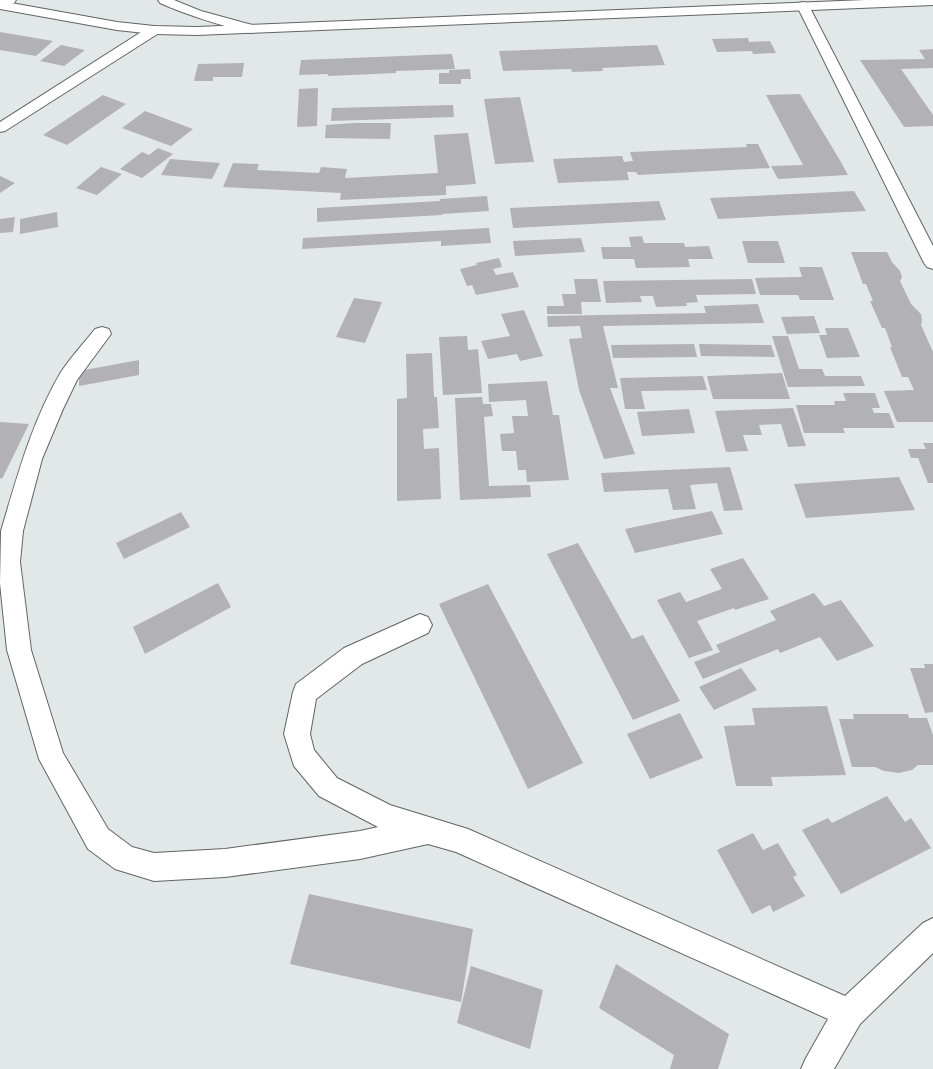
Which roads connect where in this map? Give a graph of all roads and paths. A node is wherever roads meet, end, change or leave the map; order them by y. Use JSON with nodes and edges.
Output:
{"nodes":[{"id":1,"x":10,"y":0,"type":"edge"},
{"id":2,"x":164,"y":0,"type":"edge"},
{"id":3,"x":0,"y":1,"type":"edge"},
{"id":4,"x":933,"y":1,"type":"edge"},
{"id":5,"x":0,"y":5,"type":"edge"},
{"id":6,"x":803,"y":6,"type":"junction"},
{"id":7,"x":252,"y":29,"type":"junction"},
{"id":8,"x":154,"y":30,"type":"junction"},
{"id":9,"x":0,"y":128,"type":"edge"},
{"id":10,"x":933,"y":263,"type":"edge"},
{"id":11,"x":102,"y":334,"type":"dead end"},
{"id":12,"x":6,"y":537,"type":"edge"},
{"id":13,"x":420,"y":625,"type":"dead end"},
{"id":14,"x":429,"y":830,"type":"junction"},
{"id":15,"x":933,"y":932,"type":"edge"},
{"id":16,"x":849,"y":1013,"type":"junction"},
{"id":17,"x":817,"y":1069,"type":"edge"}],
"edges":[{"from":1,"to":3,"type":"street"},
{"from":2,"to":7,"type":"street"},
{"from":4,"to":6,"type":"street"},
{"from":5,"to":8,"type":"street"},
{"from":6,"to":7,"type":"street"},
{"from":6,"to":10,"type":"street"},
{"from":7,"to":8,"type":"street"},
{"from":8,"to":9,"type":"street"},
{"from":11,"to":12,"type":"street"},
{"from":12,"to":14,"type":"street"},
{"from":13,"to":14,"type":"street"},
{"from":14,"to":16,"type":"street"},
{"from":15,"to":16,"type":"street"},
{"from":16,"to":17,"type":"street"}]}
